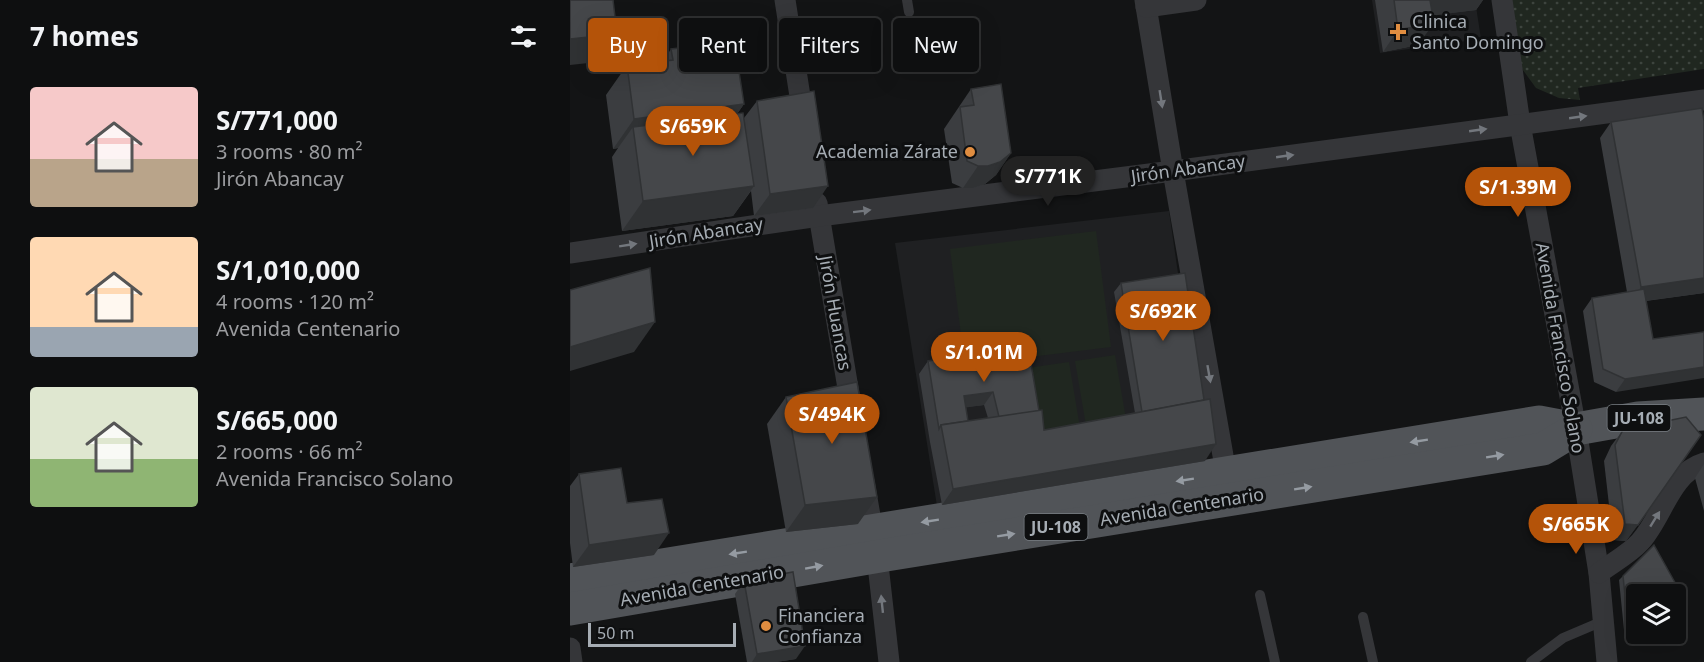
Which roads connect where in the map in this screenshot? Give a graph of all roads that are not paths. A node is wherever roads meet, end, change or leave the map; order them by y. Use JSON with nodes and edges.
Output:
{"nodes":[{"id":1,"x":785,"y":0,"type":"edge"},
{"id":2,"x":907,"y":0,"type":"edge"},
{"id":3,"x":1196,"y":0,"type":"edge"},
{"id":4,"x":1502,"y":0,"type":"edge"},
{"id":5,"x":1146,"y":4,"type":"edge"},
{"id":6,"x":909,"y":12,"type":"dead end"},
{"id":7,"x":1704,"y":100,"type":"edge"},
{"id":8,"x":1520,"y":124,"type":"junction"},
{"id":9,"x":807,"y":136,"type":"edge"},
{"id":10,"x":1173,"y":171,"type":"junction"},
{"id":11,"x":814,"y":182,"type":"edge"},
{"id":12,"x":819,"y":216,"type":"junction"},
{"id":13,"x":570,"y":253,"type":"edge"},
{"id":14,"x":1704,"y":414,"type":"edge"},
{"id":15,"x":855,"y":426,"type":"edge"},
{"id":16,"x":1576,"y":429,"type":"junction"},
{"id":17,"x":860,"y":461,"type":"edge"},
{"id":18,"x":1704,"y":463,"type":"edge"},
{"id":19,"x":1229,"y":486,"type":"junction"},
{"id":20,"x":875,"y":543,"type":"junction"},
{"id":21,"x":1599,"y":573,"type":"junction"},
{"id":22,"x":570,"y":580,"type":"edge"},
{"id":23,"x":1260,"y":595,"type":"dead end"},
{"id":24,"x":570,"y":609,"type":"edge"},
{"id":25,"x":1363,"y":617,"type":"dead end"},
{"id":26,"x":1603,"y":621,"type":"junction"},
{"id":27,"x":570,"y":648,"type":"edge"},
{"id":28,"x":572,"y":662,"type":"edge"},
{"id":29,"x":889,"y":662,"type":"edge"},
{"id":30,"x":1275,"y":662,"type":"edge"},
{"id":31,"x":1373,"y":662,"type":"edge"},
{"id":32,"x":1531,"y":662,"type":"edge"},
{"id":33,"x":1607,"y":662,"type":"edge"}],
"edges":[{"from":1,"to":9,"type":"street"},
{"from":2,"to":6,"type":"lane"},
{"from":3,"to":5,"type":"street"},
{"from":4,"to":8,"type":"street","name":"Avenida Francisco Solano"},
{"from":5,"to":10,"type":"street","one_way":true},
{"from":8,"to":7,"type":"street","name":"Jirón Abancay","one_way":true},
{"from":10,"to":8,"type":"street","name":"Jirón Abancay","one_way":true},
{"from":8,"to":16,"type":"street","name":"Avenida Francisco Solano"},
{"from":12,"to":10,"type":"street","name":"Jirón Abancay","one_way":true},
{"from":10,"to":19,"type":"street","one_way":true},
{"from":11,"to":12,"type":"street","name":"Jirón Huancas"},
{"from":13,"to":12,"type":"street","name":"Jirón Abancay","one_way":true},
{"from":12,"to":15,"type":"street","name":"Jirón Huancas"},
{"from":14,"to":16,"type":"main road","name":"Avenida Centenario","number":"JU-108"},
{"from":16,"to":19,"type":"main road","name":"Avenida Centenario","number":"JU-108"},
{"from":16,"to":21,"type":"street","name":"Avenida Francisco Solano"},
{"from":17,"to":20,"type":"street"},
{"from":21,"to":18,"type":"street","one_way":true},
{"from":19,"to":20,"type":"main road","name":"Avenida Centenario","number":"JU-108"},
{"from":20,"to":22,"type":"main road","name":"Avenida Centenario","number":"JU-108","one_way":true},
{"from":24,"to":20,"type":"main road","name":"Avenida Centenario","number":"JU-108","one_way":true},
{"from":29,"to":20,"type":"street","one_way":true},
{"from":21,"to":26,"type":"street","name":"Avenida Francisco Solano"},
{"from":23,"to":30,"type":"lane"},
{"from":25,"to":31,"type":"lane"},
{"from":26,"to":32,"type":"lane"},
{"from":26,"to":33,"type":"street","name":"Avenida Francisco Solano"},
{"from":27,"to":28,"type":"street"}]}
